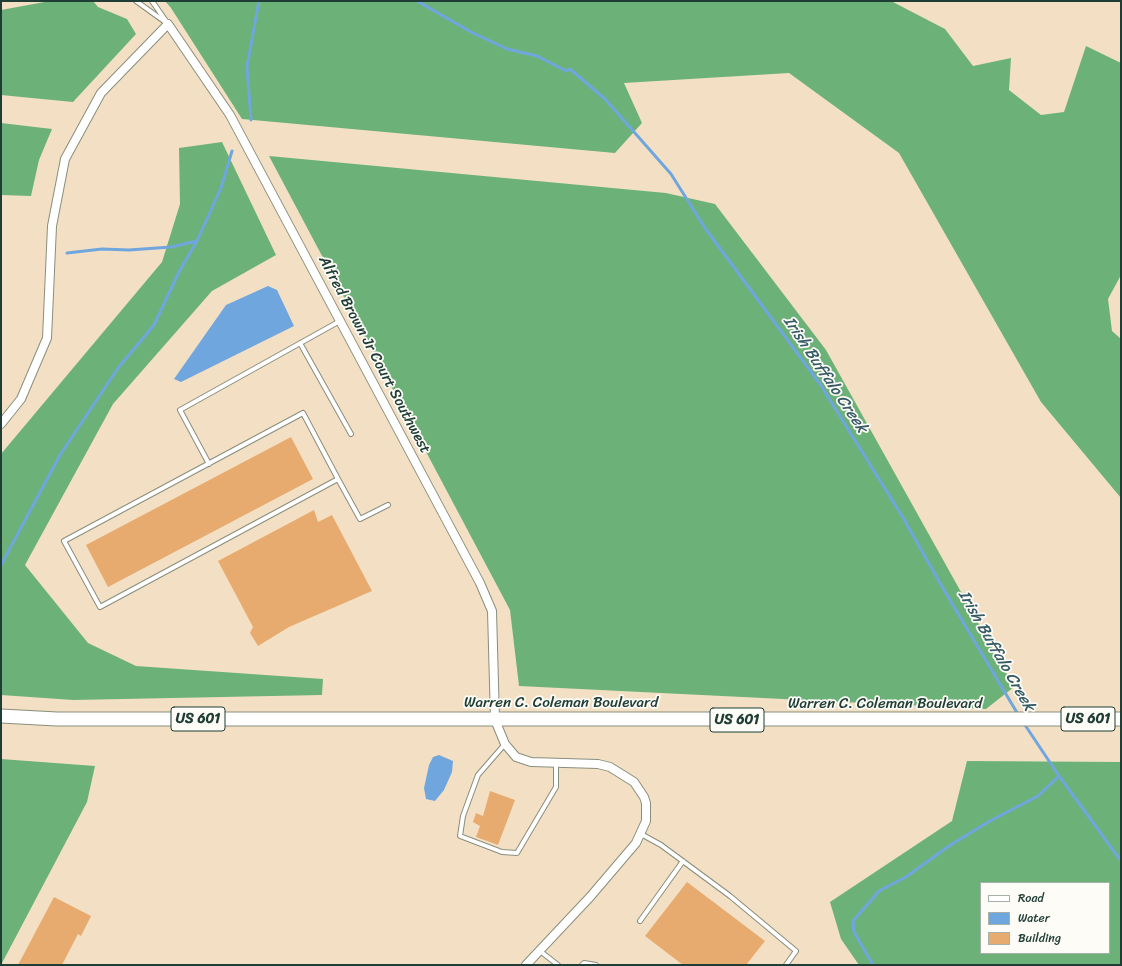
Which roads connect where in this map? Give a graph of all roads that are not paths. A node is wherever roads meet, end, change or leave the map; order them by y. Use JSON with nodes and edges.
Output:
{"nodes":[{"id":1,"x":136,"y":1,"type":"edge"},
{"id":2,"x":152,"y":1,"type":"edge"},
{"id":3,"x":168,"y":24,"type":"junction"},
{"id":4,"x":340,"y":321,"type":"junction"},
{"id":5,"x":300,"y":342,"type":"junction"},
{"id":6,"x":1,"y":424,"type":"edge"},
{"id":7,"x":350,"y":434,"type":"dead end"},
{"id":8,"x":208,"y":464,"type":"junction"},
{"id":9,"x":338,"y":479,"type":"junction"},
{"id":10,"x":388,"y":505,"type":"dead end"},
{"id":11,"x":1,"y":716,"type":"edge"},
{"id":12,"x":1121,"y":719,"type":"edge"},
{"id":13,"x":495,"y":720,"type":"junction"},
{"id":14,"x":505,"y":744,"type":"junction"},
{"id":15,"x":556,"y":764,"type":"junction"},
{"id":16,"x":641,"y":834,"type":"junction"},
{"id":17,"x":683,"y":861,"type":"junction"},
{"id":18,"x":640,"y":921,"type":"dead end"},
{"id":19,"x":540,"y":951,"type":"junction"},
{"id":20,"x":526,"y":965,"type":"edge"},
{"id":21,"x":558,"y":965,"type":"edge"},
{"id":22,"x":582,"y":965,"type":"edge"},
{"id":23,"x":596,"y":965,"type":"edge"},
{"id":24,"x":786,"y":965,"type":"edge"}],
"edges":[{"from":1,"to":3,"type":"lane"},
{"from":2,"to":3,"type":"lane"},
{"from":3,"to":4,"type":"street","name":"Alfred Brown Jr Court Southwest"},
{"from":3,"to":6,"type":"street"},
{"from":4,"to":5,"type":"lane"},
{"from":4,"to":13,"type":"street","name":"Alfred Brown Jr Court Southwest"},
{"from":5,"to":7,"type":"lane"},
{"from":5,"to":8,"type":"lane"},
{"from":8,"to":9,"type":"lane"},
{"from":8,"to":9,"type":"lane"},
{"from":9,"to":10,"type":"lane"},
{"from":11,"to":13,"type":"highway","name":"Warren C. Coleman Boulevard","number":"US 601"},
{"from":12,"to":13,"type":"highway","name":"Warren C. Coleman Boulevard","number":"US 601"},
{"from":13,"to":14,"type":"street"},
{"from":14,"to":15,"type":"street"},
{"from":14,"to":15,"type":"lane"},
{"from":15,"to":16,"type":"street"},
{"from":16,"to":17,"type":"lane"},
{"from":16,"to":19,"type":"street"},
{"from":17,"to":18,"type":"lane"},
{"from":17,"to":24,"type":"lane"},
{"from":19,"to":20,"type":"street"},
{"from":19,"to":21,"type":"lane"},
{"from":22,"to":23,"type":"lane"}]}
